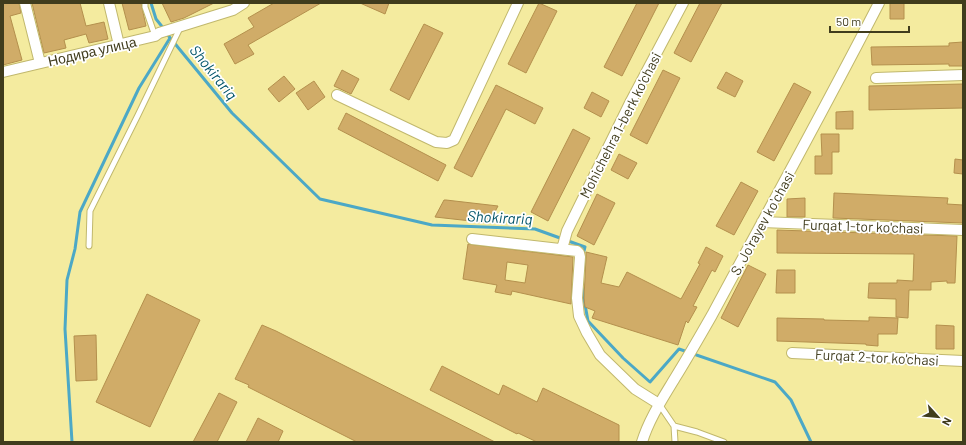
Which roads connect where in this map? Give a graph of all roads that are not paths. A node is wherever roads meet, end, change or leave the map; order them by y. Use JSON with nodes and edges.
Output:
{"nodes":[{"id":1,"x":25,"y":3,"type":"edge"},
{"id":2,"x":109,"y":3,"type":"edge"},
{"id":3,"x":145,"y":3,"type":"edge"},
{"id":4,"x":244,"y":3,"type":"edge"},
{"id":5,"x":518,"y":3,"type":"edge"},
{"id":6,"x":682,"y":3,"type":"edge"},
{"id":7,"x":879,"y":3,"type":"edge"},
{"id":8,"x":232,"y":6,"type":"edge"},
{"id":9,"x":180,"y":26,"type":"junction"},
{"id":10,"x":157,"y":34,"type":"junction"},
{"id":11,"x":119,"y":45,"type":"junction"},
{"id":12,"x":40,"y":63,"type":"junction"},
{"id":13,"x":3,"y":72,"type":"edge"},
{"id":14,"x":963,"y":76,"type":"edge"},
{"id":15,"x":876,"y":78,"type":"dead end"},
{"id":16,"x":337,"y":95,"type":"dead end"},
{"id":17,"x":762,"y":222,"type":"junction"},
{"id":18,"x":963,"y":230,"type":"edge"},
{"id":19,"x":472,"y":239,"type":"dead end"},
{"id":20,"x":89,"y":246,"type":"dead end"},
{"id":21,"x":562,"y":249,"type":"junction"},
{"id":22,"x":792,"y":353,"type":"dead end"},
{"id":23,"x":963,"y":361,"type":"edge"},
{"id":24,"x":659,"y":404,"type":"junction"},
{"id":25,"x":674,"y":426,"type":"junction"},
{"id":26,"x":642,"y":442,"type":"edge"},
{"id":27,"x":675,"y":442,"type":"edge"},
{"id":28,"x":724,"y":442,"type":"edge"}],
"edges":[{"from":1,"to":12,"type":"street"},
{"from":2,"to":11,"type":"street"},
{"from":3,"to":10,"type":"lane"},
{"from":4,"to":8,"type":"street","name":"Нодира улица"},
{"from":5,"to":16,"type":"street"},
{"from":6,"to":21,"type":"street","name":"Mohichehra 1-berk ko'chasi"},
{"from":7,"to":17,"type":"street","name":"S. Joʻrayev koʻchasi"},
{"from":8,"to":9,"type":"street","name":"Нодира улица"},
{"from":9,"to":10,"type":"street","name":"Нодира улица"},
{"from":9,"to":20,"type":"lane"},
{"from":10,"to":11,"type":"street","name":"Нодира улица"},
{"from":11,"to":12,"type":"street","name":"Нодира улица"},
{"from":12,"to":13,"type":"street","name":"Нодира улица"},
{"from":14,"to":15,"type":"street"},
{"from":17,"to":18,"type":"street","name":"Furqat 1-tor ko'chasi"},
{"from":17,"to":24,"type":"street","name":"S. Joʻrayev koʻchasi"},
{"from":19,"to":21,"type":"street"},
{"from":21,"to":24,"type":"street"},
{"from":22,"to":23,"type":"street","name":"Furqat 2-tor ko'chasi"},
{"from":24,"to":25,"type":"lane"},
{"from":24,"to":26,"type":"street","name":"S. Joʻrayev koʻchasi"},
{"from":25,"to":27,"type":"lane"},
{"from":25,"to":28,"type":"lane"}]}
